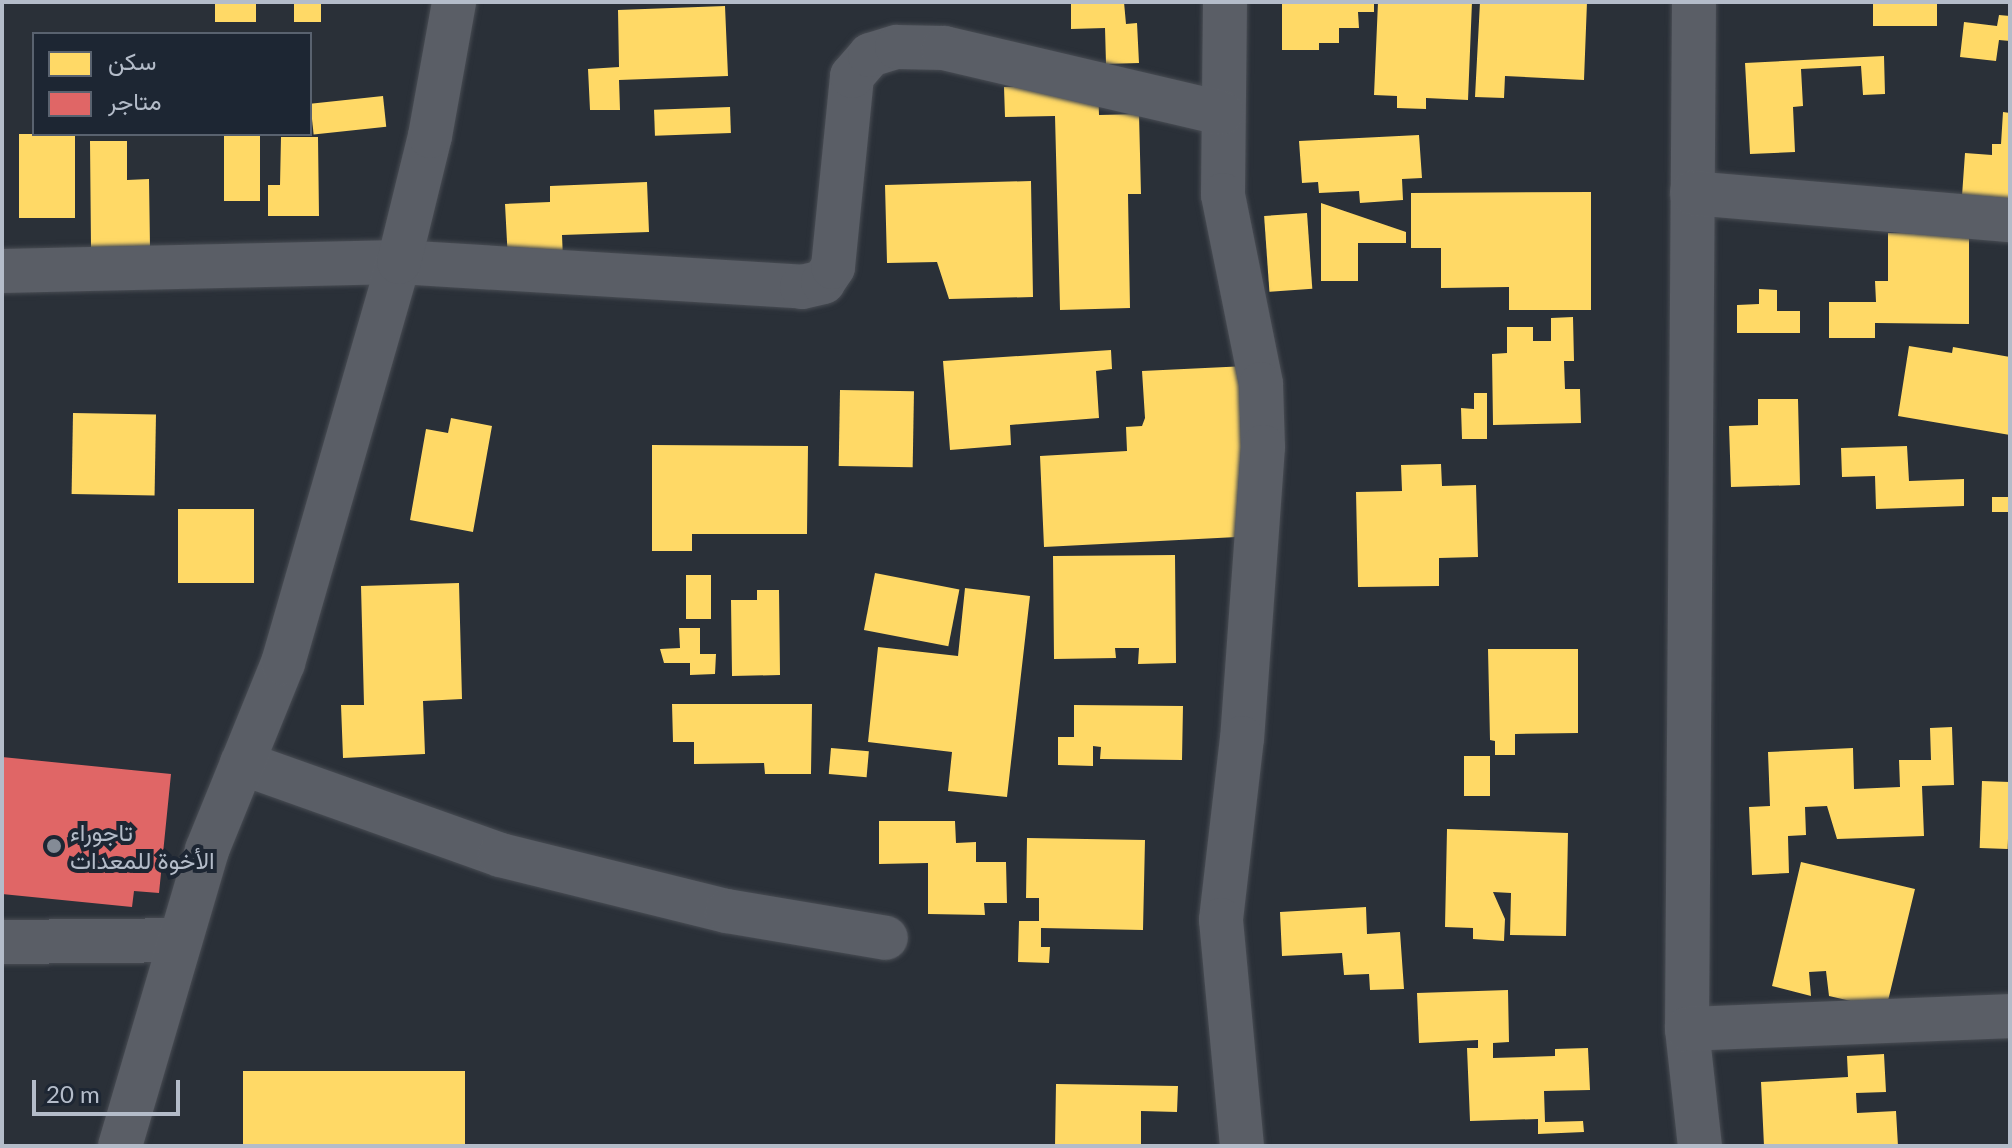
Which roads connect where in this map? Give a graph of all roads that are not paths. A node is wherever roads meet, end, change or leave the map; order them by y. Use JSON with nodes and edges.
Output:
{"nodes":[{"id":1,"x":454,"y":2,"type":"edge"},
{"id":2,"x":1225,"y":2,"type":"edge"},
{"id":3,"x":1694,"y":2,"type":"edge"},
{"id":4,"x":1221,"y":113,"type":"junction"},
{"id":5,"x":1692,"y":193,"type":"junction"},
{"id":6,"x":2010,"y":220,"type":"edge"},
{"id":7,"x":399,"y":262,"type":"junction"},
{"id":8,"x":2,"y":271,"type":"edge"},
{"id":9,"x":242,"y":763,"type":"junction"},
{"id":10,"x":886,"y":938,"type":"dead end"},
{"id":11,"x":180,"y":940,"type":"junction"},
{"id":12,"x":2,"y":942,"type":"edge"},
{"id":13,"x":2010,"y":1016,"type":"edge"},
{"id":14,"x":1687,"y":1029,"type":"junction"},
{"id":15,"x":120,"y":1146,"type":"edge"},
{"id":16,"x":1242,"y":1146,"type":"edge"},
{"id":17,"x":1700,"y":1146,"type":"edge"}],
"edges":[{"from":1,"to":7,"type":"street"},
{"from":2,"to":4,"type":"street"},
{"from":3,"to":5,"type":"street"},
{"from":4,"to":7,"type":"street"},
{"from":4,"to":16,"type":"street"},
{"from":5,"to":6,"type":"street"},
{"from":5,"to":14,"type":"street"},
{"from":7,"to":8,"type":"street"},
{"from":7,"to":9,"type":"street"},
{"from":9,"to":10,"type":"street"},
{"from":9,"to":11,"type":"street"},
{"from":11,"to":12,"type":"street"},
{"from":11,"to":15,"type":"street"},
{"from":13,"to":14,"type":"street"},
{"from":14,"to":17,"type":"street"}]}
